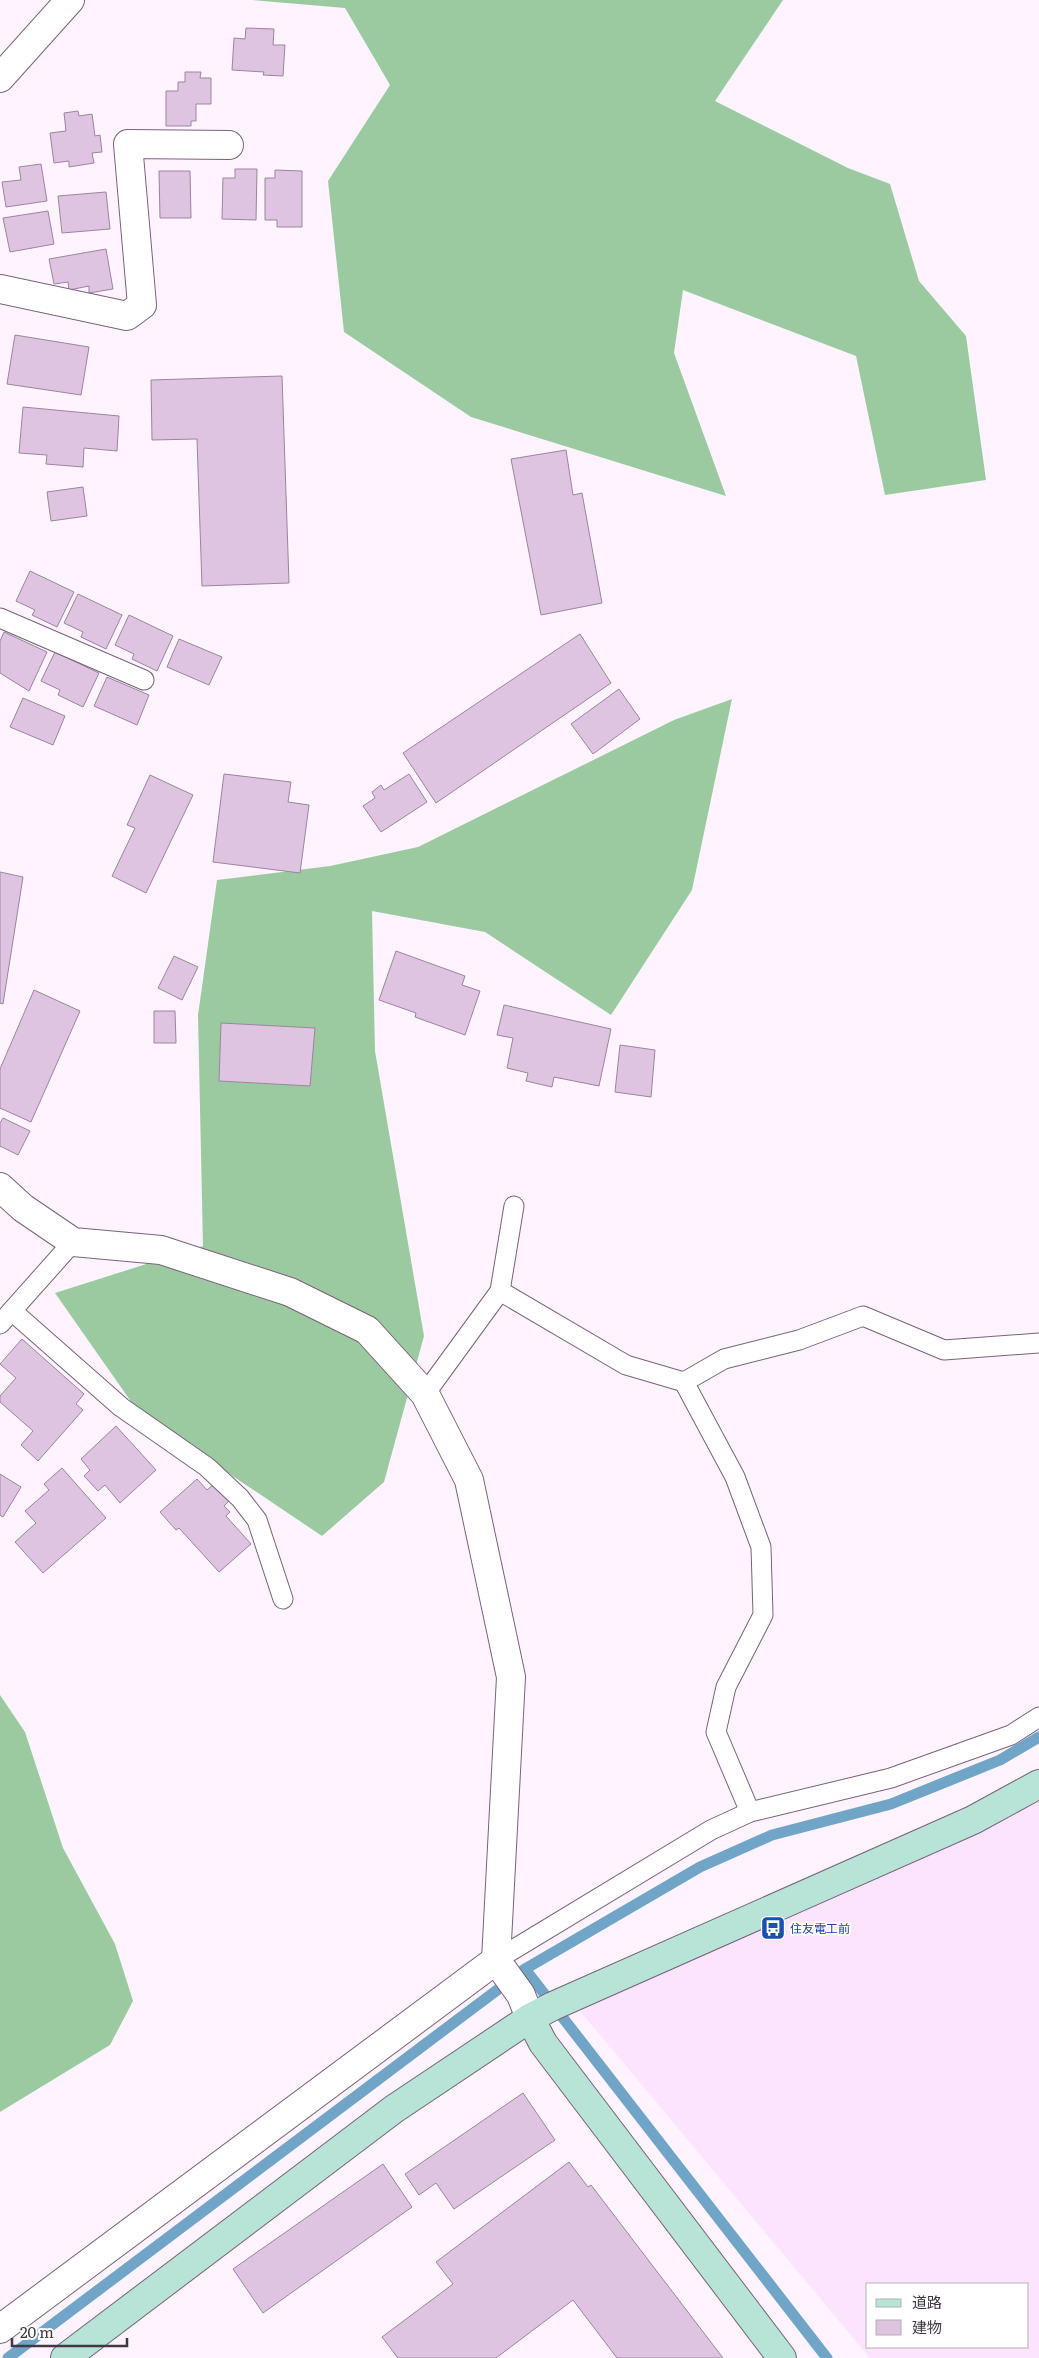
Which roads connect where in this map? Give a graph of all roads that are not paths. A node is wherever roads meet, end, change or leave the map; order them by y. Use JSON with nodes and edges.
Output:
{"nodes":[{"id":1,"x":70,"y":0,"type":"edge"},
{"id":2,"x":0,"y":78,"type":"edge"},
{"id":3,"x":229,"y":145,"type":"dead end"},
{"id":4,"x":0,"y":289,"type":"edge"},
{"id":5,"x":0,"y":618,"type":"edge"},
{"id":6,"x":144,"y":680,"type":"dead end"},
{"id":7,"x":0,"y":1187,"type":"edge"},
{"id":8,"x":514,"y":1206,"type":"dead end"},
{"id":9,"x":73,"y":1242,"type":"junction"},
{"id":10,"x":500,"y":1291,"type":"junction"},
{"id":11,"x":6,"y":1318,"type":"edge"},
{"id":12,"x":1039,"y":1343,"type":"edge"},
{"id":13,"x":684,"y":1382,"type":"junction"},
{"id":14,"x":425,"y":1394,"type":"junction"},
{"id":15,"x":283,"y":1599,"type":"dead end"},
{"id":16,"x":1039,"y":1717,"type":"edge"},
{"id":17,"x":1039,"y":1784,"type":"edge"},
{"id":18,"x":750,"y":1812,"type":"junction"},
{"id":19,"x":500,"y":1966,"type":"junction"},
{"id":20,"x":535,"y":2007,"type":"junction"},
{"id":21,"x":0,"y":2328,"type":"edge"},
{"id":22,"x":65,"y":2358,"type":"edge"},
{"id":23,"x":782,"y":2358,"type":"edge"}],
"edges":[{"from":1,"to":2,"type":"street"},
{"from":3,"to":4,"type":"street"},
{"from":5,"to":6,"type":"lane"},
{"from":7,"to":9,"type":"street"},
{"from":8,"to":10,"type":"lane"},
{"from":9,"to":11,"type":"lane"},
{"from":9,"to":14,"type":"street"},
{"from":10,"to":13,"type":"lane"},
{"from":10,"to":14,"type":"lane"},
{"from":11,"to":15,"type":"lane"},
{"from":12,"to":13,"type":"lane"},
{"from":13,"to":18,"type":"lane"},
{"from":14,"to":19,"type":"street"},
{"from":16,"to":18,"type":"lane"},
{"from":17,"to":20,"type":"street"},
{"from":18,"to":19,"type":"lane"},
{"from":19,"to":20,"type":"street"},
{"from":19,"to":21,"type":"street"},
{"from":20,"to":22,"type":"street"},
{"from":20,"to":23,"type":"street"}]}
